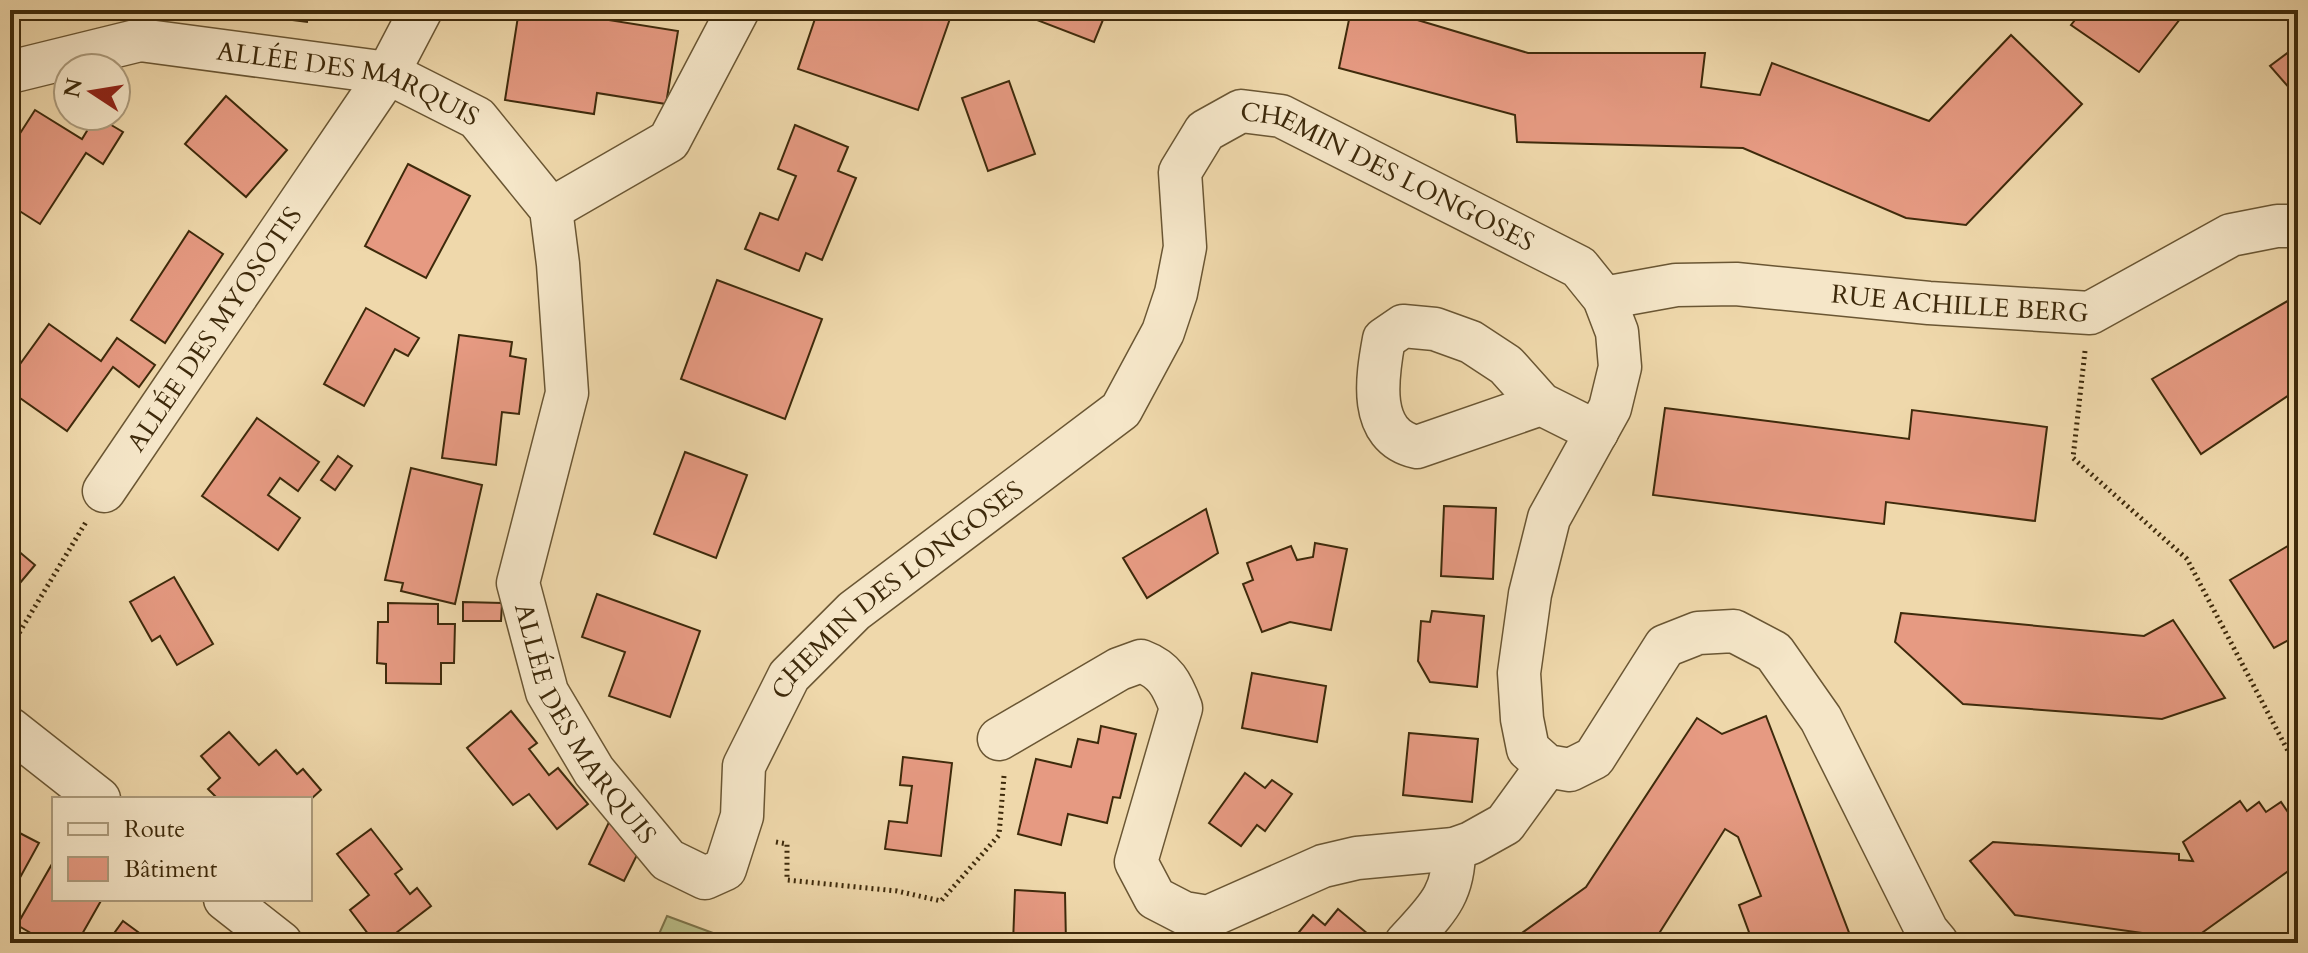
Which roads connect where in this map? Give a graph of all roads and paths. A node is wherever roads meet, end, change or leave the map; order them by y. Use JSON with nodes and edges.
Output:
{"nodes":[{"id":1,"x":421,"y":10,"type":"edge"},
{"id":2,"x":738,"y":10,"type":"edge"},
{"id":3,"x":10,"y":72,"type":"edge"},
{"id":4,"x":388,"y":73,"type":"junction"},
{"id":5,"x":551,"y":209,"type":"junction"},
{"id":6,"x":2298,"y":226,"type":"edge"},
{"id":7,"x":1604,"y":298,"type":"junction"},
{"id":8,"x":2090,"y":313,"type":"junction"},
{"id":9,"x":1541,"y":404,"type":"dead end"},
{"id":10,"x":1597,"y":432,"type":"junction"},
{"id":11,"x":104,"y":491,"type":"joint"},
{"id":12,"x":10,"y":648,"type":"edge"},
{"id":13,"x":10,"y":729,"type":"edge"},
{"id":14,"x":1002,"y":737,"type":"joint"},
{"id":15,"x":1547,"y":766,"type":"junction"},
{"id":16,"x":2298,"y":770,"type":"edge"},
{"id":17,"x":96,"y":797,"type":"edge"},
{"id":18,"x":1454,"y":849,"type":"junction"},
{"id":19,"x":769,"y":853,"type":"dead end"},
{"id":20,"x":725,"y":869,"type":"joint"},
{"id":21,"x":228,"y":901,"type":"edge"},
{"id":22,"x":281,"y":943,"type":"edge"},
{"id":23,"x":1406,"y":943,"type":"edge"},
{"id":24,"x":1937,"y":943,"type":"edge"}],
"edges":[{"from":1,"to":4,"type":"street","name":"ALLÉE DES MYOSOTIS"},
{"from":2,"to":5,"type":"street"},
{"from":3,"to":4,"type":"street","name":"ALLÉE DES MARQUIS"},
{"from":4,"to":5,"type":"street","name":"ALLÉE DES MARQUIS"},
{"from":4,"to":11,"type":"street","name":"ALLÉE DES MYOSOTIS"},
{"from":5,"to":20,"type":"street","name":"ALLÉE DES MARQUIS"},
{"from":6,"to":8,"type":"street","name":"RUE ACHILLE BERG"},
{"from":7,"to":8,"type":"street","name":"RUE ACHILLE BERG"},
{"from":7,"to":10,"type":"street","name":"CHEMIN DES LONGOSES"},
{"from":7,"to":20,"type":"street","name":"CHEMIN DES LONGOSES"},
{"from":8,"to":16,"type":"path"},
{"from":9,"to":10,"type":"street"},
{"from":10,"to":15,"type":"street","name":"CHEMIN DES LONGOSES"},
{"from":11,"to":12,"type":"path"},
{"from":13,"to":17,"type":"street"},
{"from":14,"to":18,"type":"street"},
{"from":14,"to":19,"type":"path"},
{"from":15,"to":18,"type":"street"},
{"from":15,"to":24,"type":"street"},
{"from":18,"to":23,"type":"street"},
{"from":21,"to":22,"type":"street"}]}
